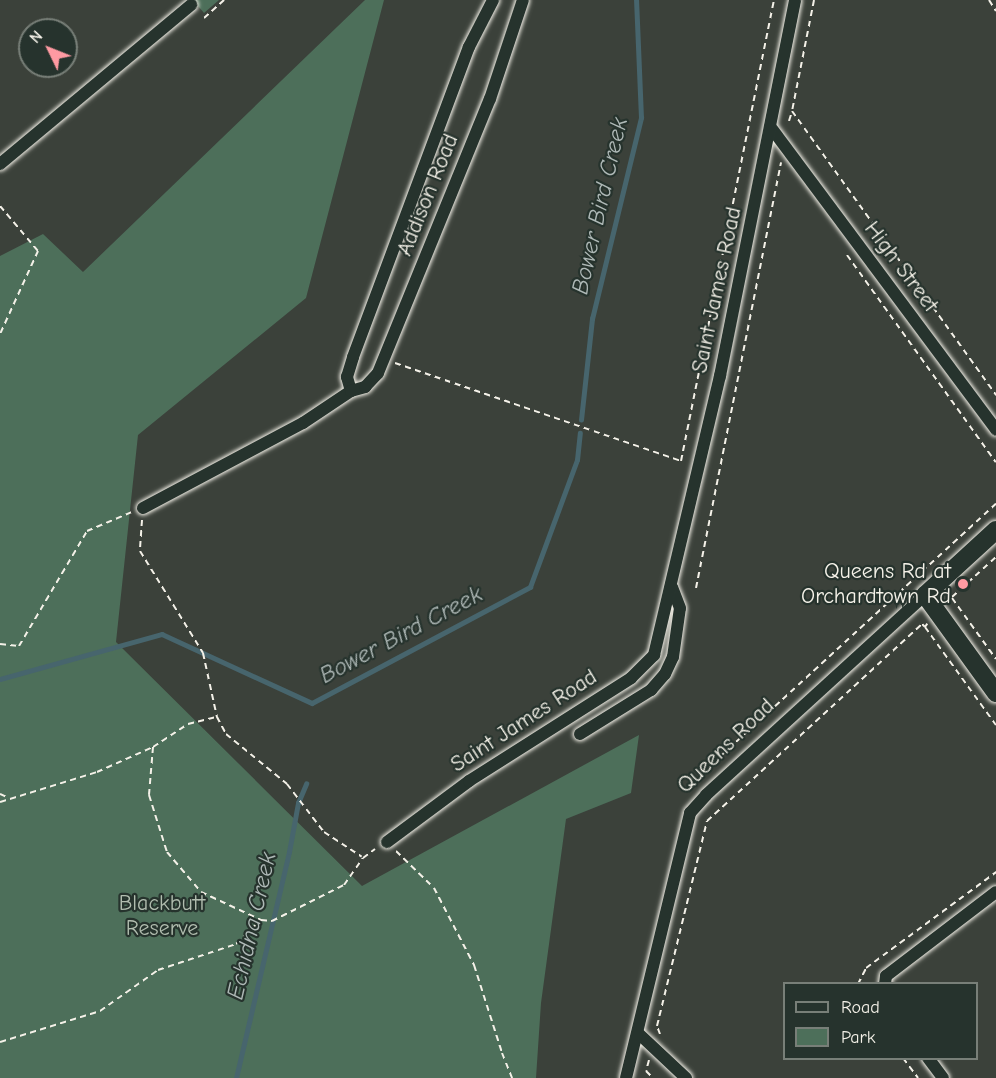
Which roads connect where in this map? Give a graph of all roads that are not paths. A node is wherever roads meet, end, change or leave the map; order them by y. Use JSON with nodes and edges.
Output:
{"nodes":[{"id":1,"x":493,"y":0,"type":"edge"},
{"id":2,"x":523,"y":0,"type":"edge"},
{"id":3,"x":795,"y":0,"type":"edge"},
{"id":4,"x":191,"y":5,"type":"dead end"},
{"id":5,"x":772,"y":129,"type":"junction"},
{"id":6,"x":0,"y":164,"type":"edge"},
{"id":7,"x":351,"y":391,"type":"junction"},
{"id":8,"x":996,"y":430,"type":"edge"},
{"id":9,"x":143,"y":508,"type":"road end"},
{"id":10,"x":996,"y":530,"type":"edge"},
{"id":11,"x":672,"y":587,"type":"junction"},
{"id":12,"x":925,"y":595,"type":"junction"},
{"id":13,"x":996,"y":693,"type":"edge"},
{"id":14,"x":580,"y":734,"type":"dead end"},
{"id":15,"x":387,"y":842,"type":"road end"},
{"id":16,"x":996,"y":892,"type":"edge"},
{"id":17,"x":885,"y":982,"type":"edge"},
{"id":18,"x":638,"y":1032,"type":"junction"},
{"id":19,"x":929,"y":1060,"type":"edge"},
{"id":20,"x":626,"y":1078,"type":"edge"},
{"id":21,"x":686,"y":1078,"type":"edge"},
{"id":22,"x":943,"y":1078,"type":"edge"}],
"edges":[{"from":1,"to":7,"type":"street","name":"Addison Road"},
{"from":2,"to":7,"type":"street","name":"Addison Road"},
{"from":3,"to":5,"type":"street","name":"Saint James Road"},
{"from":4,"to":6,"type":"street"},
{"from":5,"to":8,"type":"street","name":"High Street"},
{"from":5,"to":11,"type":"street","name":"Saint James Road"},
{"from":7,"to":9,"type":"street","name":"Addison Road"},
{"from":10,"to":12,"type":"street","name":"Queens Road"},
{"from":11,"to":14,"type":"street","name":"Saint James Road"},
{"from":11,"to":15,"type":"street","name":"Saint James Road"},
{"from":12,"to":13,"type":"street"},
{"from":12,"to":18,"type":"street","name":"Queens Road"},
{"from":16,"to":17,"type":"street"},
{"from":18,"to":20,"type":"street","name":"Queens Road"},
{"from":18,"to":21,"type":"street"},
{"from":19,"to":22,"type":"street"}]}
